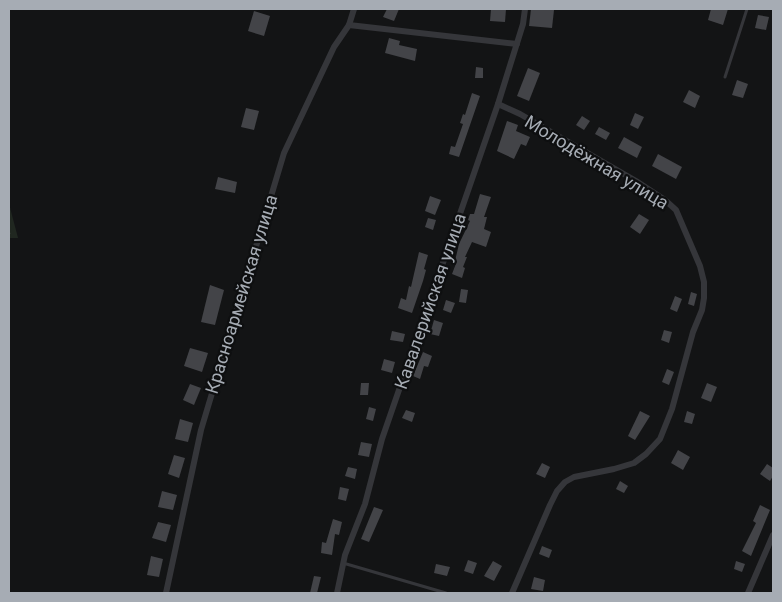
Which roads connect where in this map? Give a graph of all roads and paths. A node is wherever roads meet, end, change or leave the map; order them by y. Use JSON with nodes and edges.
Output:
{"nodes":[{"id":1,"x":354,"y":9,"type":"edge"},
{"id":2,"x":525,"y":9,"type":"edge"},
{"id":3,"x":747,"y":9,"type":"edge"},
{"id":4,"x":349,"y":25,"type":"junction"},
{"id":5,"x":517,"y":44,"type":"junction"},
{"id":6,"x":725,"y":77,"type":"dead end"},
{"id":7,"x":498,"y":104,"type":"junction"},
{"id":8,"x":773,"y":535,"type":"edge"},
{"id":9,"x":343,"y":564,"type":"junction"},
{"id":10,"x":166,"y":593,"type":"edge"},
{"id":11,"x":338,"y":593,"type":"edge"},
{"id":12,"x":446,"y":593,"type":"edge"},
{"id":13,"x":512,"y":593,"type":"edge"},
{"id":14,"x":748,"y":593,"type":"edge"}],
"edges":[{"from":1,"to":4,"type":"street","name":"Красноармейская улица"},
{"from":2,"to":5,"type":"street","name":"Кавалерийская улица"},
{"from":3,"to":6,"type":"lane"},
{"from":4,"to":5,"type":"street"},
{"from":4,"to":10,"type":"street","name":"Красноармейская улица"},
{"from":5,"to":7,"type":"street","name":"Кавалерийская улица"},
{"from":7,"to":9,"type":"street","name":"Кавалерийская улица"},
{"from":7,"to":13,"type":"street","name":"Молодёжная улица"},
{"from":8,"to":14,"type":"street"},
{"from":9,"to":11,"type":"street","name":"Кавалерийская улица"},
{"from":9,"to":12,"type":"lane"}]}
